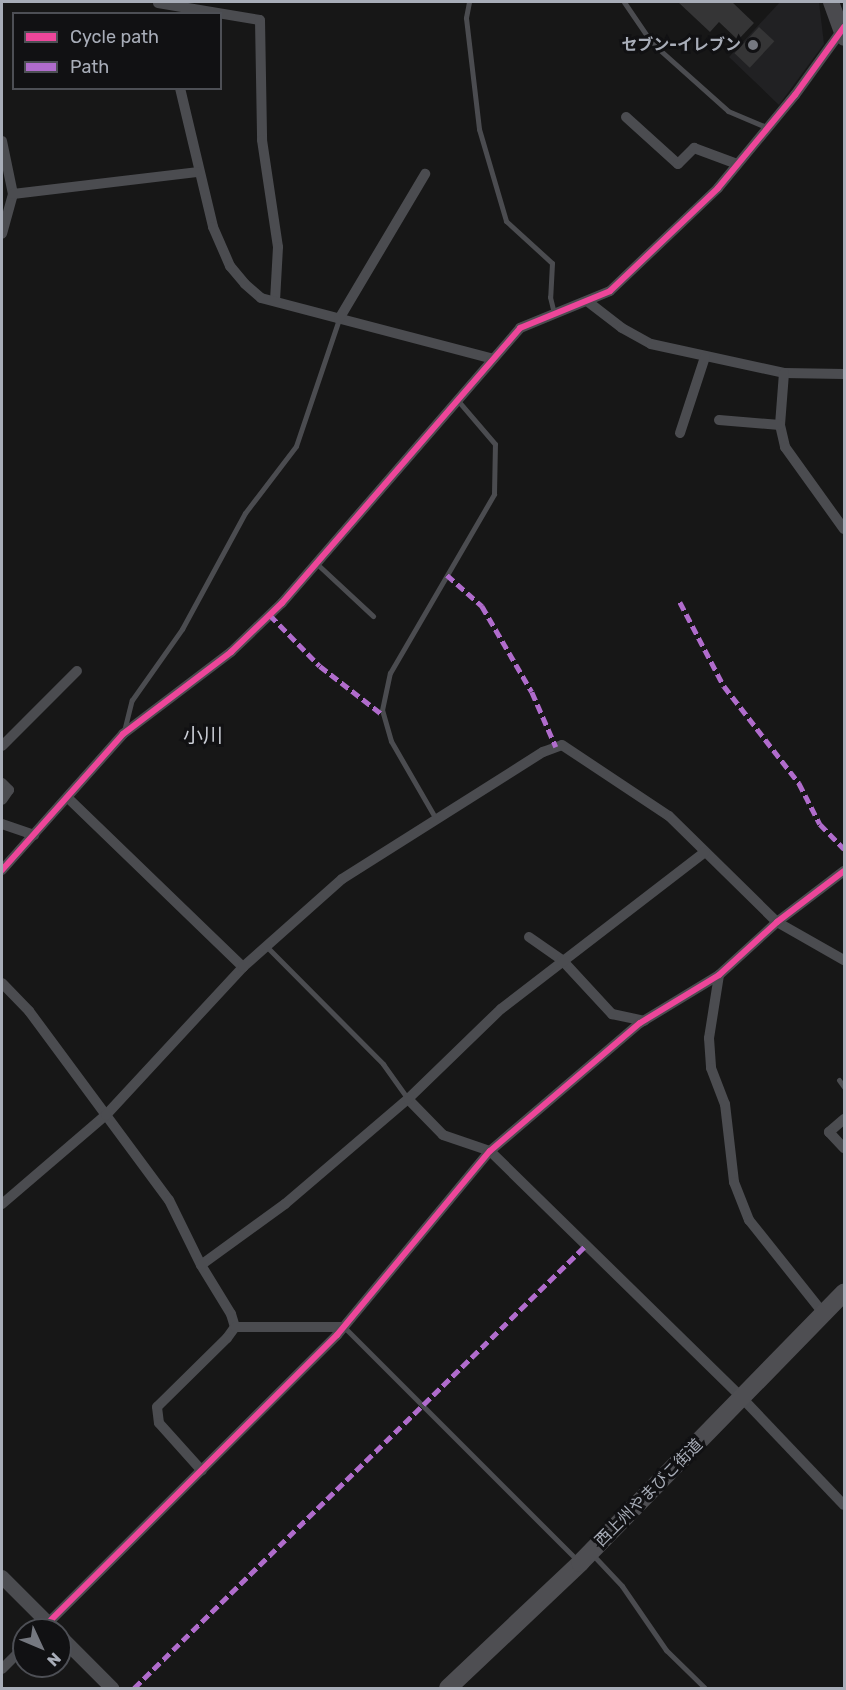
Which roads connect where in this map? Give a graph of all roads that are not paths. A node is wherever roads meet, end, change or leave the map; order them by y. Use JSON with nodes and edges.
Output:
{"nodes":[{"id":1,"x":469,"y":2,"type":"edge"},
{"id":2,"x":624,"y":2,"type":"edge"},
{"id":3,"x":831,"y":2,"type":"edge"},
{"id":4,"x":159,"y":6,"type":"edge"},
{"id":5,"x":202,"y":12,"type":"edge"},
{"id":6,"x":222,"y":15,"type":"edge"},
{"id":7,"x":844,"y":32,"type":"edge"},
{"id":8,"x":180,"y":90,"type":"edge"},
{"id":9,"x":626,"y":117,"type":"dead end"},
{"id":10,"x":766,"y":127,"type":"junction"},
{"id":11,"x":2,"y":141,"type":"edge"},
{"id":12,"x":737,"y":164,"type":"junction"},
{"id":13,"x":197,"y":172,"type":"junction"},
{"id":14,"x":425,"y":174,"type":"dead end"},
{"id":15,"x":13,"y":194,"type":"junction"},
{"id":16,"x":2,"y":234,"type":"edge"},
{"id":17,"x":275,"y":301,"type":"junction"},
{"id":18,"x":587,"y":301,"type":"junction"},
{"id":19,"x":554,"y":313,"type":"junction"},
{"id":20,"x":339,"y":319,"type":"junction"},
{"id":21,"x":705,"y":357,"type":"junction"},
{"id":22,"x":493,"y":359,"type":"junction"},
{"id":23,"x":784,"y":373,"type":"junction"},
{"id":24,"x":844,"y":374,"type":"edge"},
{"id":25,"x":459,"y":402,"type":"junction"},
{"id":26,"x":719,"y":420,"type":"dead end"},
{"id":27,"x":780,"y":425,"type":"junction"},
{"id":28,"x":680,"y":433,"type":"dead end"},
{"id":29,"x":844,"y":529,"type":"edge"},
{"id":30,"x":316,"y":563,"type":"junction"},
{"id":31,"x":373,"y":616,"type":"dead end"},
{"id":32,"x":77,"y":671,"type":"dead end"},
{"id":33,"x":123,"y":734,"type":"junction"},
{"id":34,"x":2,"y":746,"type":"edge"},
{"id":35,"x":2,"y":783,"type":"edge"},
{"id":36,"x":69,"y":799,"type":"junction"},
{"id":37,"x":2,"y":800,"type":"edge"},
{"id":38,"x":436,"y":819,"type":"junction"},
{"id":39,"x":2,"y":824,"type":"edge"},
{"id":40,"x":34,"y":835,"type":"junction"},
{"id":41,"x":705,"y":852,"type":"junction"},
{"id":42,"x":2,"y":870,"type":"edge"},
{"id":43,"x":844,"y":871,"type":"edge"},
{"id":44,"x":777,"y":922,"type":"junction"},
{"id":45,"x":529,"y":937,"type":"dead end"},
{"id":46,"x":267,"y":947,"type":"junction"},
{"id":47,"x":562,"y":960,"type":"junction"},
{"id":48,"x":844,"y":960,"type":"edge"},
{"id":49,"x":243,"y":967,"type":"junction"},
{"id":50,"x":719,"y":975,"type":"junction"},
{"id":51,"x":2,"y":983,"type":"edge"},
{"id":52,"x":645,"y":1021,"type":"junction"},
{"id":53,"x":839,"y":1080,"type":"dead end"},
{"id":54,"x":844,"y":1087,"type":"edge"},
{"id":55,"x":408,"y":1099,"type":"junction"},
{"id":56,"x":106,"y":1115,"type":"junction"},
{"id":57,"x":844,"y":1119,"type":"edge"},
{"id":58,"x":844,"y":1148,"type":"edge"},
{"id":59,"x":490,"y":1151,"type":"junction"},
{"id":60,"x":2,"y":1204,"type":"edge"},
{"id":61,"x":201,"y":1265,"type":"junction"},
{"id":62,"x":844,"y":1292,"type":"edge"},
{"id":63,"x":824,"y":1314,"type":"junction"},
{"id":64,"x":235,"y":1327,"type":"junction"},
{"id":65,"x":344,"y":1327,"type":"junction"},
{"id":66,"x":743,"y":1399,"type":"junction"},
{"id":67,"x":202,"y":1471,"type":"junction"},
{"id":68,"x":844,"y":1505,"type":"edge"},
{"id":69,"x":585,"y":1558,"type":"junction"},
{"id":70,"x":2,"y":1577,"type":"edge"},
{"id":71,"x":39,"y":1618,"type":"edge"},
{"id":72,"x":58,"y":1618,"type":"edge"},
{"id":73,"x":72,"y":1648,"type":"edge"},
{"id":74,"x":112,"y":1689,"type":"edge"},
{"id":75,"x":448,"y":1689,"type":"edge"},
{"id":76,"x":705,"y":1689,"type":"edge"}],
"edges":[{"from":1,"to":19,"type":"lane"},
{"from":2,"to":10,"type":"lane"},
{"from":3,"to":7,"type":"main road"},
{"from":4,"to":5,"type":"street"},
{"from":6,"to":17,"type":"street"},
{"from":7,"to":10,"type":"street"},
{"from":8,"to":13,"type":"street"},
{"from":9,"to":12,"type":"street"},
{"from":10,"to":12,"type":"street"},
{"from":11,"to":15,"type":"street"},
{"from":12,"to":18,"type":"street"},
{"from":13,"to":15,"type":"street"},
{"from":13,"to":17,"type":"street"},
{"from":14,"to":20,"type":"street"},
{"from":15,"to":16,"type":"street"},
{"from":17,"to":20,"type":"street"},
{"from":18,"to":19,"type":"street"},
{"from":18,"to":21,"type":"street"},
{"from":19,"to":22,"type":"street"},
{"from":20,"to":22,"type":"street"},
{"from":20,"to":33,"type":"lane"},
{"from":21,"to":23,"type":"street"},
{"from":21,"to":28,"type":"street"},
{"from":22,"to":25,"type":"street"},
{"from":23,"to":24,"type":"street"},
{"from":23,"to":27,"type":"street"},
{"from":25,"to":30,"type":"street"},
{"from":25,"to":38,"type":"lane"},
{"from":26,"to":27,"type":"street"},
{"from":27,"to":29,"type":"street"},
{"from":30,"to":31,"type":"lane"},
{"from":30,"to":33,"type":"street"},
{"from":32,"to":34,"type":"street"},
{"from":33,"to":36,"type":"street"},
{"from":35,"to":37,"type":"street"},
{"from":36,"to":40,"type":"street"},
{"from":36,"to":49,"type":"street"},
{"from":38,"to":41,"type":"street"},
{"from":38,"to":46,"type":"street"},
{"from":39,"to":40,"type":"street"},
{"from":40,"to":42,"type":"street"},
{"from":41,"to":44,"type":"street"},
{"from":41,"to":47,"type":"street"},
{"from":43,"to":44,"type":"street"},
{"from":44,"to":48,"type":"street"},
{"from":44,"to":50,"type":"street"},
{"from":45,"to":47,"type":"street"},
{"from":46,"to":49,"type":"street"},
{"from":46,"to":55,"type":"lane"},
{"from":47,"to":52,"type":"street"},
{"from":47,"to":55,"type":"street"},
{"from":49,"to":56,"type":"street"},
{"from":50,"to":52,"type":"street"},
{"from":50,"to":63,"type":"street"},
{"from":51,"to":56,"type":"street"},
{"from":52,"to":59,"type":"street"},
{"from":53,"to":54,"type":"lane"},
{"from":55,"to":59,"type":"street"},
{"from":55,"to":61,"type":"street"},
{"from":56,"to":60,"type":"street"},
{"from":56,"to":61,"type":"street"},
{"from":57,"to":58,"type":"street"},
{"from":59,"to":65,"type":"street"},
{"from":59,"to":66,"type":"street"},
{"from":61,"to":64,"type":"street"},
{"from":62,"to":63,"type":"highway","name":"西上州やまびこ街道"},
{"from":63,"to":66,"type":"highway","name":"西上州やまびこ街道"},
{"from":64,"to":65,"type":"street"},
{"from":64,"to":67,"type":"street"},
{"from":65,"to":67,"type":"street"},
{"from":65,"to":69,"type":"lane"},
{"from":66,"to":68,"type":"street"},
{"from":66,"to":69,"type":"highway","name":"西上州やまびこ街道"},
{"from":67,"to":72,"type":"street"},
{"from":69,"to":75,"type":"highway","name":"西上州やまびこ街道"},
{"from":69,"to":76,"type":"lane"},
{"from":70,"to":71,"type":"street"},
{"from":73,"to":74,"type":"street"}]}
